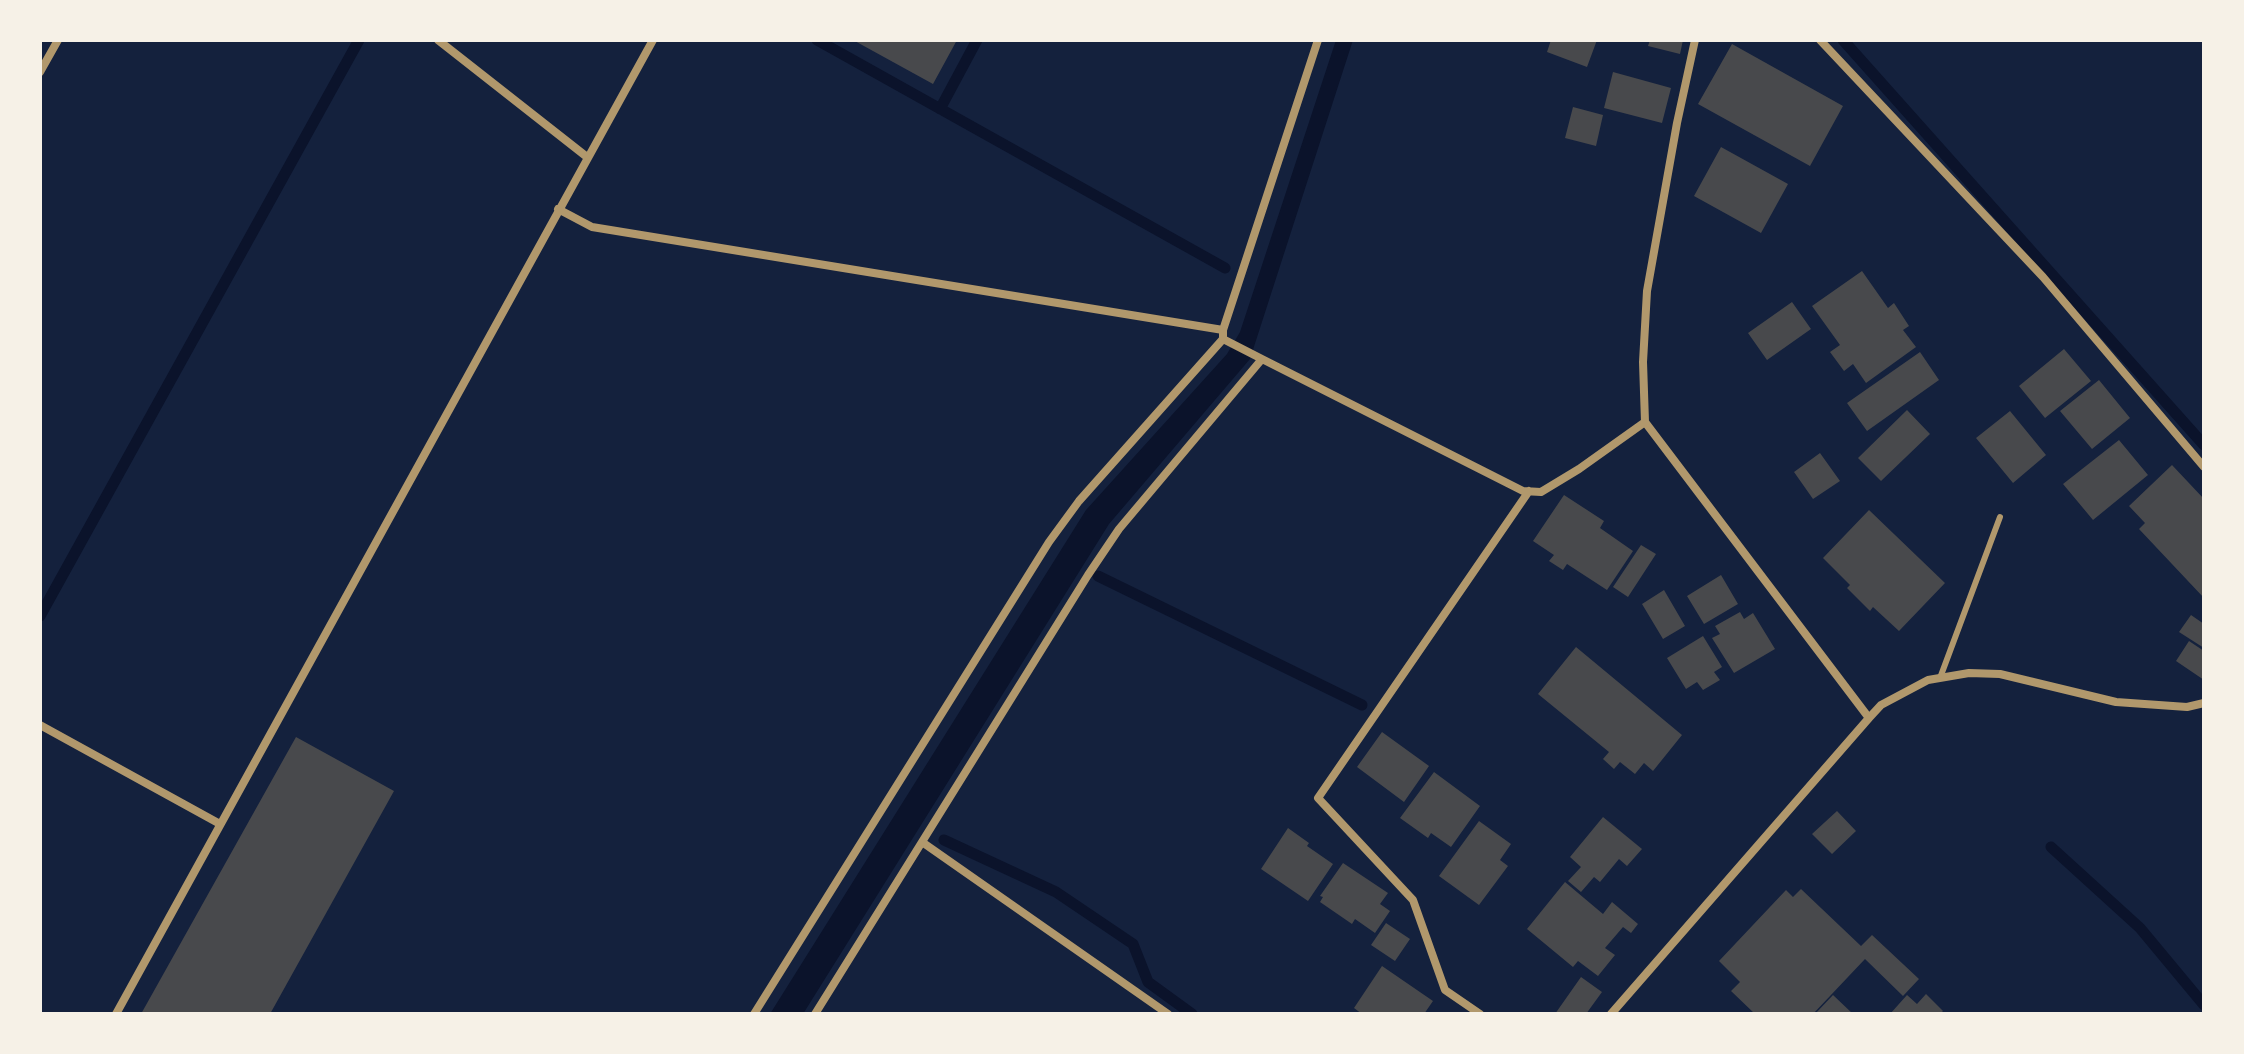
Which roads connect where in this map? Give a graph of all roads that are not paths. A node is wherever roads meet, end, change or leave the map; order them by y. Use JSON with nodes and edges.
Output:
{"nodes":[{"id":1,"x":58,"y":40,"type":"edge"},
{"id":2,"x":438,"y":40,"type":"edge"},
{"id":3,"x":653,"y":40,"type":"edge"},
{"id":4,"x":1318,"y":40,"type":"edge"},
{"id":5,"x":1695,"y":40,"type":"edge"},
{"id":6,"x":1820,"y":40,"type":"edge"},
{"id":7,"x":40,"y":72,"type":"edge"},
{"id":8,"x":587,"y":157,"type":"junction"},
{"id":9,"x":558,"y":209,"type":"junction"},
{"id":10,"x":1225,"y":337,"type":"junction"},
{"id":11,"x":1258,"y":357,"type":"junction"},
{"id":12,"x":1645,"y":422,"type":"junction"},
{"id":13,"x":2204,"y":467,"type":"edge"},
{"id":14,"x":1529,"y":491,"type":"junction"},
{"id":15,"x":2000,"y":517,"type":"dead end"},
{"id":16,"x":1940,"y":678,"type":"junction"},
{"id":17,"x":2204,"y":703,"type":"edge"},
{"id":18,"x":1869,"y":718,"type":"junction"},
{"id":19,"x":40,"y":725,"type":"edge"},
{"id":20,"x":220,"y":824,"type":"junction"},
{"id":21,"x":922,"y":842,"type":"junction"},
{"id":22,"x":116,"y":1014,"type":"edge"},
{"id":23,"x":754,"y":1014,"type":"edge"},
{"id":24,"x":815,"y":1014,"type":"edge"},
{"id":25,"x":1168,"y":1014,"type":"edge"},
{"id":26,"x":1480,"y":1014,"type":"edge"},
{"id":27,"x":1611,"y":1014,"type":"edge"}],
"edges":[{"from":1,"to":7,"type":"street"},
{"from":2,"to":8,"type":"street"},
{"from":3,"to":8,"type":"street"},
{"from":4,"to":10,"type":"street"},
{"from":5,"to":12,"type":"street"},
{"from":6,"to":13,"type":"street"},
{"from":8,"to":9,"type":"street"},
{"from":9,"to":10,"type":"street"},
{"from":9,"to":20,"type":"street"},
{"from":10,"to":11,"type":"street"},
{"from":10,"to":23,"type":"street"},
{"from":11,"to":14,"type":"street"},
{"from":11,"to":21,"type":"street"},
{"from":12,"to":14,"type":"street"},
{"from":12,"to":18,"type":"street"},
{"from":14,"to":26,"type":"street"},
{"from":15,"to":16,"type":"lane"},
{"from":16,"to":17,"type":"street"},
{"from":16,"to":18,"type":"street"},
{"from":18,"to":27,"type":"street"},
{"from":19,"to":20,"type":"street"},
{"from":20,"to":22,"type":"street"},
{"from":21,"to":24,"type":"street"},
{"from":21,"to":25,"type":"street"}]}
